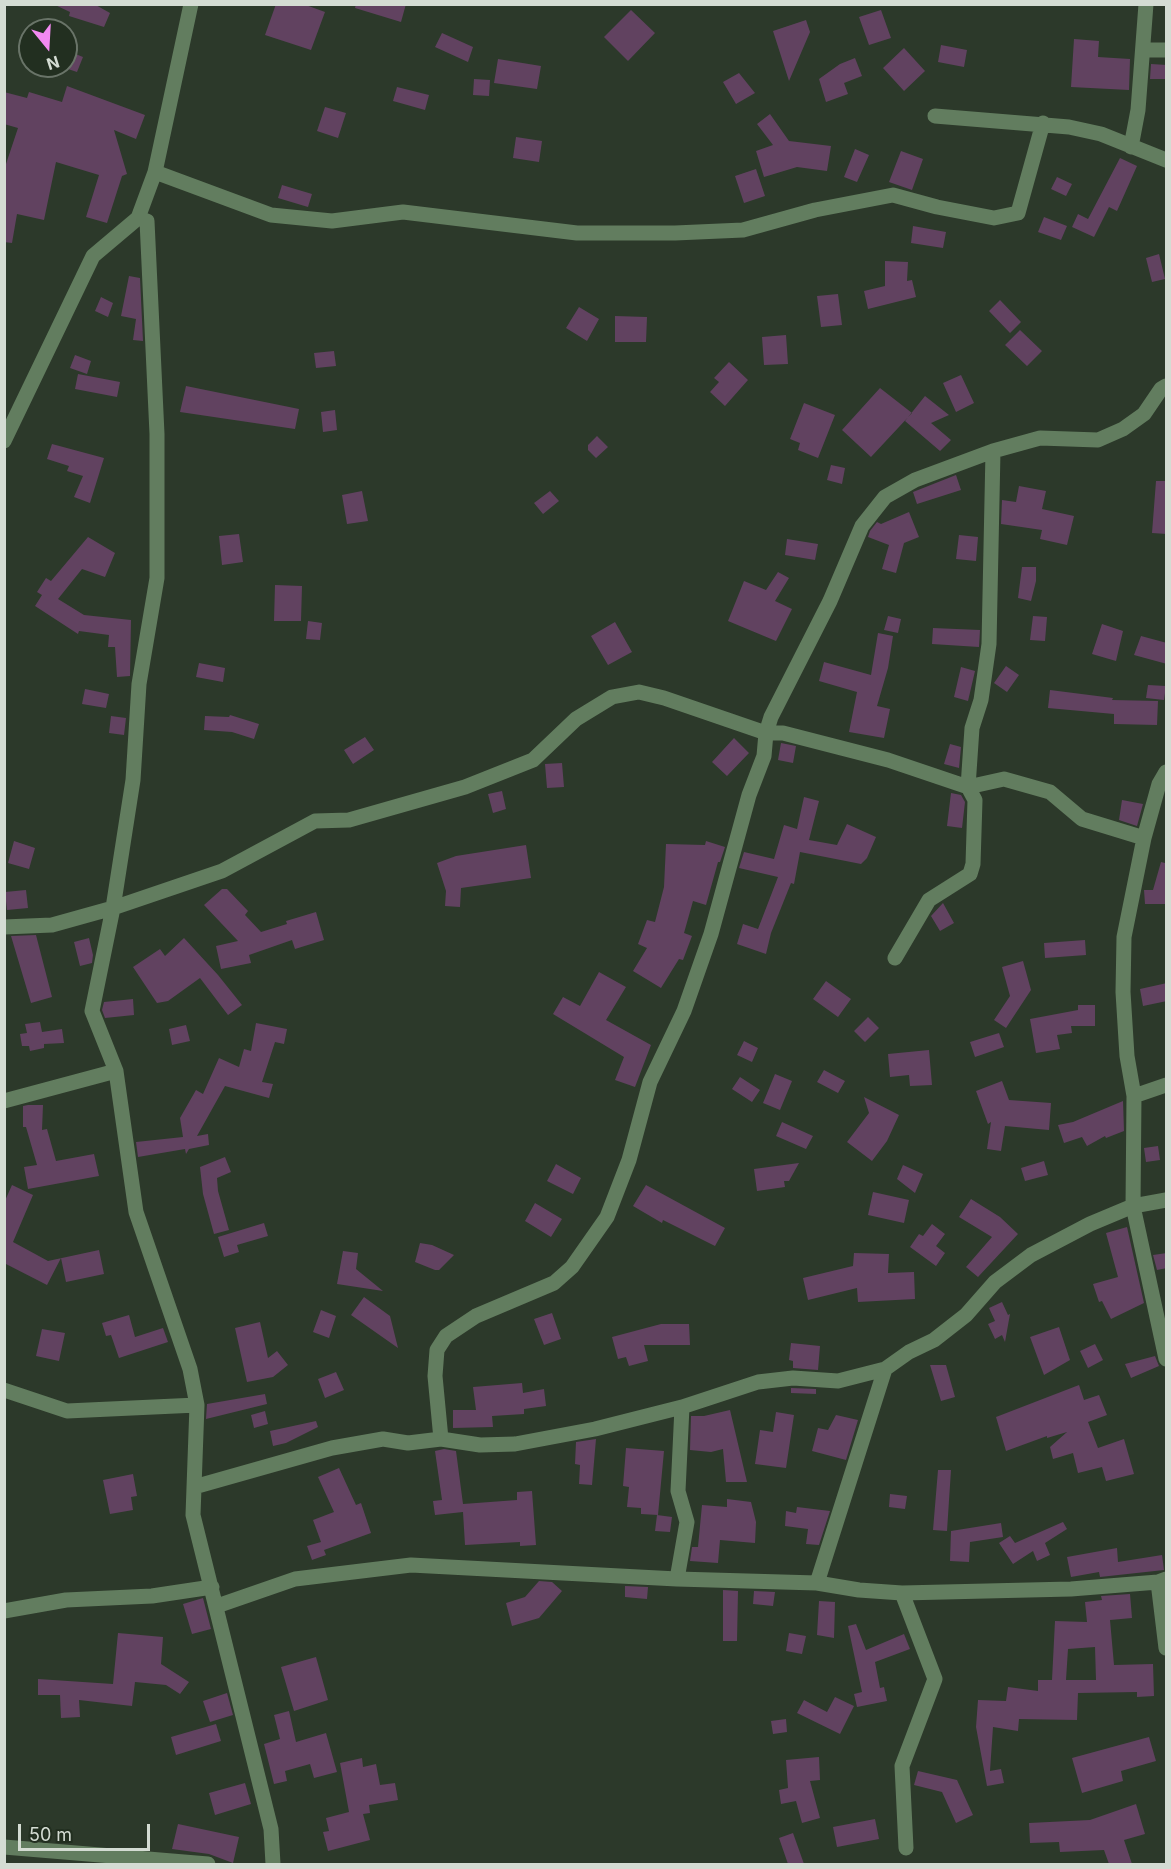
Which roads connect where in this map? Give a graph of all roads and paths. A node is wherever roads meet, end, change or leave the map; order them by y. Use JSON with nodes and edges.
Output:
{"nodes":[{"id":1,"x":191,"y":4,"type":"edge"},
{"id":2,"x":1146,"y":4,"type":"edge"},
{"id":3,"x":1144,"y":50,"type":"junction"},
{"id":4,"x":1167,"y":50,"type":"edge"},
{"id":5,"x":935,"y":116,"type":"dead end"},
{"id":6,"x":1043,"y":123,"type":"junction"},
{"id":7,"x":1131,"y":147,"type":"junction"},
{"id":8,"x":1167,"y":160,"type":"edge"},
{"id":9,"x":155,"y":172,"type":"junction"},
{"id":10,"x":138,"y":218,"type":"junction"},
{"id":11,"x":1167,"y":386,"type":"edge"},
{"id":12,"x":4,"y":441,"type":"edge"},
{"id":13,"x":993,"y":451,"type":"junction"},
{"id":14,"x":766,"y":733,"type":"junction"},
{"id":15,"x":1167,"y":772,"type":"edge"},
{"id":16,"x":968,"y":787,"type":"junction"},
{"id":17,"x":1144,"y":838,"type":"junction"},
{"id":18,"x":113,"y":908,"type":"junction"},
{"id":19,"x":4,"y":927,"type":"edge"},
{"id":20,"x":895,"y":958,"type":"dead end"},
{"id":21,"x":116,"y":1071,"type":"junction"},
{"id":22,"x":1167,"y":1085,"type":"edge"},
{"id":23,"x":1134,"y":1096,"type":"junction"},
{"id":24,"x":4,"y":1101,"type":"edge"},
{"id":25,"x":1167,"y":1200,"type":"edge"},
{"id":26,"x":1133,"y":1206,"type":"junction"},
{"id":27,"x":1167,"y":1359,"type":"edge"},
{"id":28,"x":885,"y":1370,"type":"junction"},
{"id":29,"x":4,"y":1390,"type":"edge"},
{"id":30,"x":198,"y":1406,"type":"junction"},
{"id":31,"x":682,"y":1407,"type":"junction"},
{"id":32,"x":441,"y":1439,"type":"junction"},
{"id":33,"x":194,"y":1487,"type":"junction"},
{"id":34,"x":677,"y":1579,"type":"junction"},
{"id":35,"x":1162,"y":1580,"type":"edge"},
{"id":36,"x":817,"y":1583,"type":"junction"},
{"id":37,"x":212,"y":1587,"type":"junction"},
{"id":38,"x":902,"y":1593,"type":"junction"},
{"id":39,"x":217,"y":1606,"type":"junction"},
{"id":40,"x":4,"y":1611,"type":"edge"},
{"id":41,"x":1167,"y":1648,"type":"edge"},
{"id":42,"x":4,"y":1847,"type":"edge"},
{"id":43,"x":906,"y":1848,"type":"dead end"},
{"id":44,"x":208,"y":1864,"type":"edge"},
{"id":45,"x":273,"y":1864,"type":"edge"}],
"edges":[{"from":1,"to":9,"type":"street"},
{"from":2,"to":3,"type":"street"},
{"from":3,"to":4,"type":"street"},
{"from":3,"to":7,"type":"street"},
{"from":5,"to":6,"type":"street"},
{"from":6,"to":7,"type":"street"},
{"from":6,"to":9,"type":"street"},
{"from":7,"to":8,"type":"street"},
{"from":9,"to":10,"type":"street"},
{"from":10,"to":12,"type":"street"},
{"from":10,"to":18,"type":"street"},
{"from":11,"to":13,"type":"street"},
{"from":13,"to":14,"type":"street"},
{"from":13,"to":16,"type":"street"},
{"from":14,"to":16,"type":"street"},
{"from":14,"to":18,"type":"street"},
{"from":14,"to":32,"type":"street"},
{"from":15,"to":17,"type":"street"},
{"from":16,"to":17,"type":"street"},
{"from":16,"to":20,"type":"street"},
{"from":17,"to":23,"type":"street"},
{"from":18,"to":19,"type":"street"},
{"from":18,"to":21,"type":"street"},
{"from":21,"to":24,"type":"street"},
{"from":21,"to":30,"type":"street"},
{"from":22,"to":23,"type":"street"},
{"from":23,"to":26,"type":"street"},
{"from":25,"to":26,"type":"street"},
{"from":26,"to":27,"type":"street"},
{"from":26,"to":28,"type":"street"},
{"from":28,"to":31,"type":"street"},
{"from":28,"to":36,"type":"street"},
{"from":29,"to":30,"type":"street"},
{"from":30,"to":33,"type":"street"},
{"from":31,"to":32,"type":"street"},
{"from":31,"to":34,"type":"street"},
{"from":32,"to":33,"type":"street"},
{"from":33,"to":37,"type":"street"},
{"from":34,"to":36,"type":"street"},
{"from":34,"to":39,"type":"street"},
{"from":35,"to":38,"type":"street"},
{"from":35,"to":41,"type":"street"},
{"from":36,"to":38,"type":"street"},
{"from":37,"to":39,"type":"street"},
{"from":37,"to":40,"type":"street"},
{"from":38,"to":43,"type":"street"},
{"from":39,"to":45,"type":"street"},
{"from":42,"to":44,"type":"street"}]}
